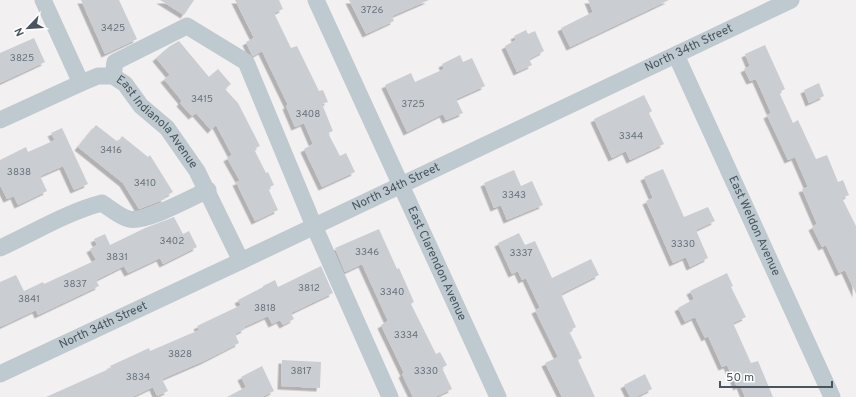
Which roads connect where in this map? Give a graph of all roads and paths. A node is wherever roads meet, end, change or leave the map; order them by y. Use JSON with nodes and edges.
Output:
{"nodes":[{"id":1,"x":43,"y":0,"type":"edge"},
{"id":2,"x":316,"y":0,"type":"edge"},
{"id":3,"x":791,"y":0,"type":"edge"},
{"id":4,"x":676,"y":55,"type":"junction"},
{"id":5,"x":113,"y":76,"type":"junction"},
{"id":6,"x":81,"y":83,"type":"junction"},
{"id":7,"x":0,"y":120,"type":"edge"},
{"id":8,"x":401,"y":185,"type":"junction"},
{"id":9,"x":208,"y":190,"type":"junction"},
{"id":10,"x":314,"y":226,"type":"junction"},
{"id":11,"x":0,"y":248,"type":"edge"},
{"id":12,"x":241,"y":261,"type":"junction"},
{"id":13,"x":0,"y":374,"type":"edge"},
{"id":14,"x":390,"y":397,"type":"edge"},
{"id":15,"x":498,"y":397,"type":"edge"},
{"id":16,"x":832,"y":397,"type":"edge"}],
"edges":[{"from":1,"to":6,"type":"street"},
{"from":2,"to":8,"type":"street","name":"East Clarendon Avenue"},
{"from":3,"to":4,"type":"street","name":"North 34th Street"},
{"from":4,"to":8,"type":"street","name":"North 34th Street"},
{"from":4,"to":16,"type":"street","name":"East Weldon Avenue"},
{"from":5,"to":6,"type":"street","name":"East Indianola Avenue"},
{"from":5,"to":9,"type":"street","name":"East Indianola Avenue"},
{"from":5,"to":10,"type":"street"},
{"from":6,"to":7,"type":"street","name":"East Indianola Avenue"},
{"from":8,"to":10,"type":"street","name":"North 34th Street"},
{"from":8,"to":15,"type":"street","name":"East Clarendon Avenue"},
{"from":9,"to":11,"type":"street"},
{"from":9,"to":12,"type":"street","name":"East Indianola Avenue"},
{"from":10,"to":12,"type":"street","name":"North 34th Street"},
{"from":10,"to":14,"type":"street"},
{"from":12,"to":13,"type":"street","name":"North 34th Street"}]}
